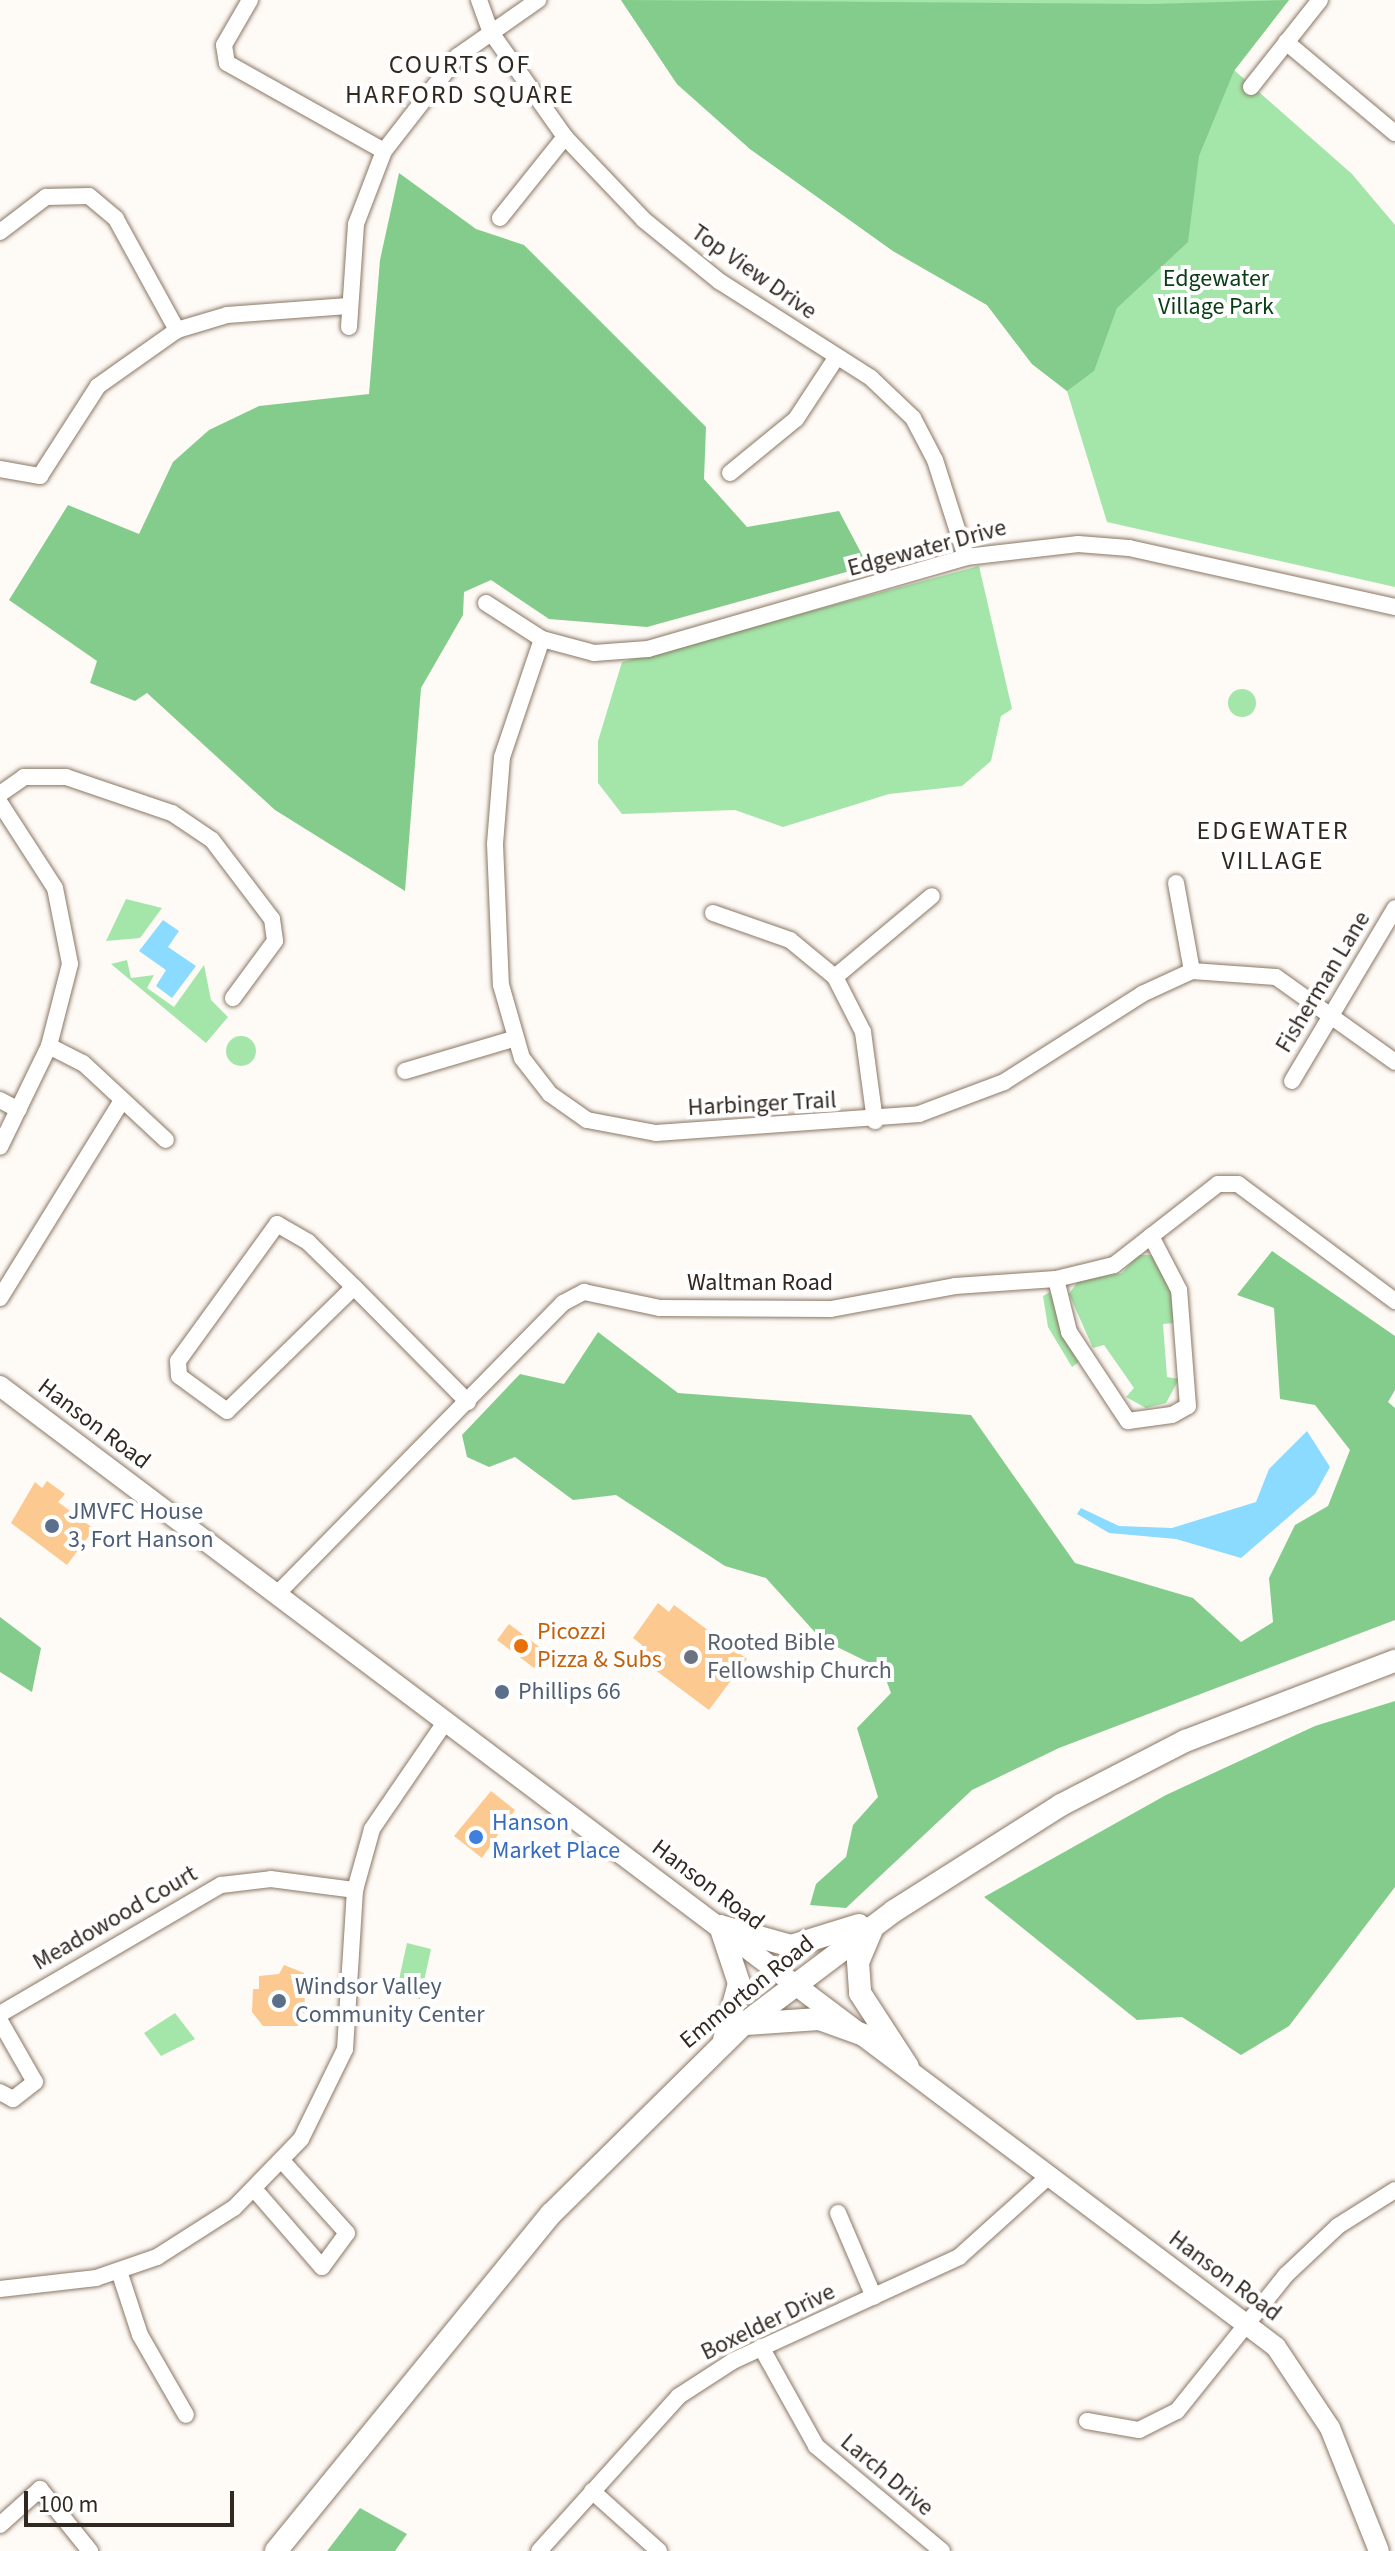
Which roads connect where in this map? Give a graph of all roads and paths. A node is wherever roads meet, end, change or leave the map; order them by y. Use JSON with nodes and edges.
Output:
{"nodes":[{"id":1,"x":250,"y":0,"type":"edge"},
{"id":2,"x":479,"y":0,"type":"edge"},
{"id":3,"x":538,"y":0,"type":"edge"},
{"id":4,"x":1320,"y":0,"type":"edge"},
{"id":5,"x":490,"y":31,"type":"junction"},
{"id":6,"x":1286,"y":42,"type":"junction"},
{"id":7,"x":1251,"y":87,"type":"dead end"},
{"id":8,"x":1395,"y":133,"type":"edge"},
{"id":9,"x":565,"y":137,"type":"junction"},
{"id":10,"x":384,"y":151,"type":"junction"},
{"id":11,"x":500,"y":218,"type":"dead end"},
{"id":12,"x":0,"y":232,"type":"edge"},
{"id":13,"x":348,"y":306,"type":"junction"},
{"id":14,"x":349,"y":327,"type":"dead end"},
{"id":15,"x":177,"y":330,"type":"junction"},
{"id":16,"x":836,"y":358,"type":"junction"},
{"id":17,"x":0,"y":469,"type":"edge"},
{"id":18,"x":730,"y":473,"type":"dead end"},
{"id":19,"x":966,"y":557,"type":"junction"},
{"id":20,"x":486,"y":603,"type":"dead end"},
{"id":21,"x":1395,"y":607,"type":"edge"},
{"id":22,"x":542,"y":639,"type":"junction"},
{"id":23,"x":0,"y":794,"type":"edge"},
{"id":24,"x":0,"y":803,"type":"edge"},
{"id":25,"x":1176,"y":883,"type":"dead end"},
{"id":26,"x":932,"y":896,"type":"dead end"},
{"id":27,"x":1395,"y":908,"type":"edge"},
{"id":28,"x":713,"y":913,"type":"dead end"},
{"id":29,"x":1192,"y":971,"type":"junction"},
{"id":30,"x":835,"y":977,"type":"junction"},
{"id":31,"x":233,"y":998,"type":"dead end"},
{"id":32,"x":1335,"y":1014,"type":"junction"},
{"id":33,"x":513,"y":1039,"type":"junction"},
{"id":34,"x":49,"y":1046,"type":"junction"},
{"id":35,"x":1395,"y":1062,"type":"edge"},
{"id":36,"x":405,"y":1071,"type":"dead end"},
{"id":37,"x":1292,"y":1081,"type":"dead end"},
{"id":38,"x":0,"y":1100,"type":"edge"},
{"id":39,"x":121,"y":1102,"type":"junction"},
{"id":40,"x":19,"y":1110,"type":"junction"},
{"id":41,"x":875,"y":1121,"type":"junction"},
{"id":42,"x":166,"y":1140,"type":"dead end"},
{"id":43,"x":0,"y":1147,"type":"edge"},
{"id":44,"x":1151,"y":1236,"type":"junction"},
{"id":45,"x":1056,"y":1279,"type":"junction"},
{"id":46,"x":354,"y":1287,"type":"junction"},
{"id":47,"x":0,"y":1298,"type":"edge"},
{"id":48,"x":1395,"y":1301,"type":"edge"},
{"id":49,"x":0,"y":1386,"type":"edge"},
{"id":50,"x":468,"y":1402,"type":"junction"},
{"id":51,"x":277,"y":1594,"type":"junction"},
{"id":52,"x":1395,"y":1661,"type":"edge"},
{"id":53,"x":446,"y":1721,"type":"junction"},
{"id":54,"x":355,"y":1890,"type":"junction"},
{"id":55,"x":885,"y":1917,"type":"junction"},
{"id":56,"x":720,"y":1926,"type":"junction"},
{"id":57,"x":795,"y":1983,"type":"junction"},
{"id":58,"x":0,"y":2014,"type":"edge"},
{"id":59,"x":0,"y":2021,"type":"edge"},
{"id":60,"x":744,"y":2024,"type":"junction"},
{"id":61,"x":864,"y":2035,"type":"junction"},
{"id":62,"x":724,"y":2040,"type":"junction"},
{"id":63,"x":908,"y":2067,"type":"junction"},
{"id":64,"x":0,"y":2092,"type":"edge"},
{"id":65,"x":283,"y":2162,"type":"junction"},
{"id":66,"x":1049,"y":2176,"type":"junction"},
{"id":67,"x":255,"y":2190,"type":"junction"},
{"id":68,"x":1395,"y":2190,"type":"edge"},
{"id":69,"x":838,"y":2213,"type":"dead end"},
{"id":70,"x":119,"y":2271,"type":"junction"},
{"id":71,"x":0,"y":2289,"type":"edge"},
{"id":72,"x":874,"y":2297,"type":"junction"},
{"id":73,"x":1248,"y":2325,"type":"junction"},
{"id":74,"x":761,"y":2347,"type":"junction"},
{"id":75,"x":186,"y":2415,"type":"dead end"},
{"id":76,"x":1087,"y":2421,"type":"dead end"},
{"id":77,"x":592,"y":2491,"type":"junction"},
{"id":78,"x":0,"y":2525,"type":"edge"},
{"id":79,"x":90,"y":2551,"type":"edge"},
{"id":80,"x":276,"y":2551,"type":"edge"},
{"id":81,"x":539,"y":2551,"type":"edge"},
{"id":82,"x":659,"y":2551,"type":"edge"},
{"id":83,"x":942,"y":2551,"type":"edge"},
{"id":84,"x":1379,"y":2551,"type":"edge"}],
"edges":[{"from":1,"to":10,"type":"street"},
{"from":2,"to":5,"type":"street","name":"Top View Drive"},
{"from":3,"to":5,"type":"street"},
{"from":4,"to":6,"type":"street"},
{"from":5,"to":9,"type":"street","name":"Top View Drive"},
{"from":5,"to":10,"type":"street"},
{"from":6,"to":7,"type":"street"},
{"from":6,"to":8,"type":"street"},
{"from":9,"to":11,"type":"street"},
{"from":9,"to":16,"type":"street","name":"Top View Drive"},
{"from":10,"to":13,"type":"street"},
{"from":12,"to":15,"type":"street"},
{"from":13,"to":14,"type":"street"},
{"from":13,"to":15,"type":"street"},
{"from":15,"to":17,"type":"street"},
{"from":16,"to":18,"type":"street"},
{"from":16,"to":19,"type":"street","name":"Top View Drive"},
{"from":19,"to":21,"type":"street","name":"Edgewater Drive"},
{"from":19,"to":22,"type":"street","name":"Edgewater Drive"},
{"from":20,"to":22,"type":"street","name":"Edgewater Drive"},
{"from":22,"to":33,"type":"street","name":"Harbinger Trail"},
{"from":23,"to":31,"type":"street"},
{"from":24,"to":34,"type":"street"},
{"from":25,"to":29,"type":"street"},
{"from":26,"to":30,"type":"street"},
{"from":27,"to":32,"type":"street","name":"Fisherman Lane"},
{"from":28,"to":30,"type":"street"},
{"from":29,"to":32,"type":"street"},
{"from":29,"to":41,"type":"street","name":"Harbinger Trail"},
{"from":30,"to":41,"type":"street"},
{"from":32,"to":35,"type":"street"},
{"from":32,"to":37,"type":"street","name":"Fisherman Lane"},
{"from":33,"to":36,"type":"street"},
{"from":33,"to":41,"type":"street","name":"Harbinger Trail"},
{"from":34,"to":39,"type":"street"},
{"from":34,"to":40,"type":"street"},
{"from":38,"to":40,"type":"street"},
{"from":39,"to":42,"type":"street"},
{"from":39,"to":47,"type":"street"},
{"from":40,"to":43,"type":"street"},
{"from":44,"to":45,"type":"street","name":"Waltman Road"},
{"from":44,"to":45,"type":"street"},
{"from":44,"to":48,"type":"street","name":"Waltman Road"},
{"from":45,"to":50,"type":"street","name":"Waltman Road"},
{"from":46,"to":46,"type":"street"},
{"from":46,"to":50,"type":"street"},
{"from":49,"to":51,"type":"street","name":"Hanson Road"},
{"from":50,"to":51,"type":"street","name":"Waltman Road"},
{"from":51,"to":53,"type":"street","name":"Hanson Road"},
{"from":52,"to":55,"type":"main road","name":"Emmorton Road"},
{"from":53,"to":54,"type":"street"},
{"from":53,"to":56,"type":"street","name":"Hanson Road"},
{"from":54,"to":58,"type":"street","name":"Meadowood Court"},
{"from":54,"to":65,"type":"street"},
{"from":55,"to":56,"type":"main road"},
{"from":55,"to":57,"type":"main road","name":"Emmorton Road"},
{"from":55,"to":63,"type":"main road"},
{"from":56,"to":57,"type":"street","name":"Hanson Road"},
{"from":56,"to":62,"type":"main road"},
{"from":57,"to":60,"type":"main road","name":"Emmorton Road"},
{"from":57,"to":61,"type":"street","name":"Hanson Road"},
{"from":59,"to":64,"type":"street"},
{"from":60,"to":61,"type":"main road"},
{"from":60,"to":62,"type":"main road","name":"Emmorton Road"},
{"from":61,"to":63,"type":"street","name":"Hanson Road"},
{"from":62,"to":80,"type":"main road","name":"Emmorton Road"},
{"from":63,"to":66,"type":"street","name":"Hanson Road"},
{"from":65,"to":67,"type":"street"},
{"from":65,"to":67,"type":"street"},
{"from":66,"to":72,"type":"street","name":"Boxelder Drive"},
{"from":66,"to":73,"type":"street","name":"Hanson Road"},
{"from":67,"to":70,"type":"street"},
{"from":68,"to":73,"type":"street"},
{"from":69,"to":72,"type":"street"},
{"from":70,"to":71,"type":"street"},
{"from":70,"to":75,"type":"street"},
{"from":72,"to":74,"type":"street","name":"Boxelder Drive"},
{"from":73,"to":76,"type":"street"},
{"from":73,"to":84,"type":"street","name":"Hanson Road"},
{"from":74,"to":77,"type":"street","name":"Boxelder Drive"},
{"from":74,"to":83,"type":"street","name":"Larch Drive"},
{"from":77,"to":81,"type":"street","name":"Boxelder Drive"},
{"from":77,"to":82,"type":"street"},
{"from":78,"to":79,"type":"street"}]}
